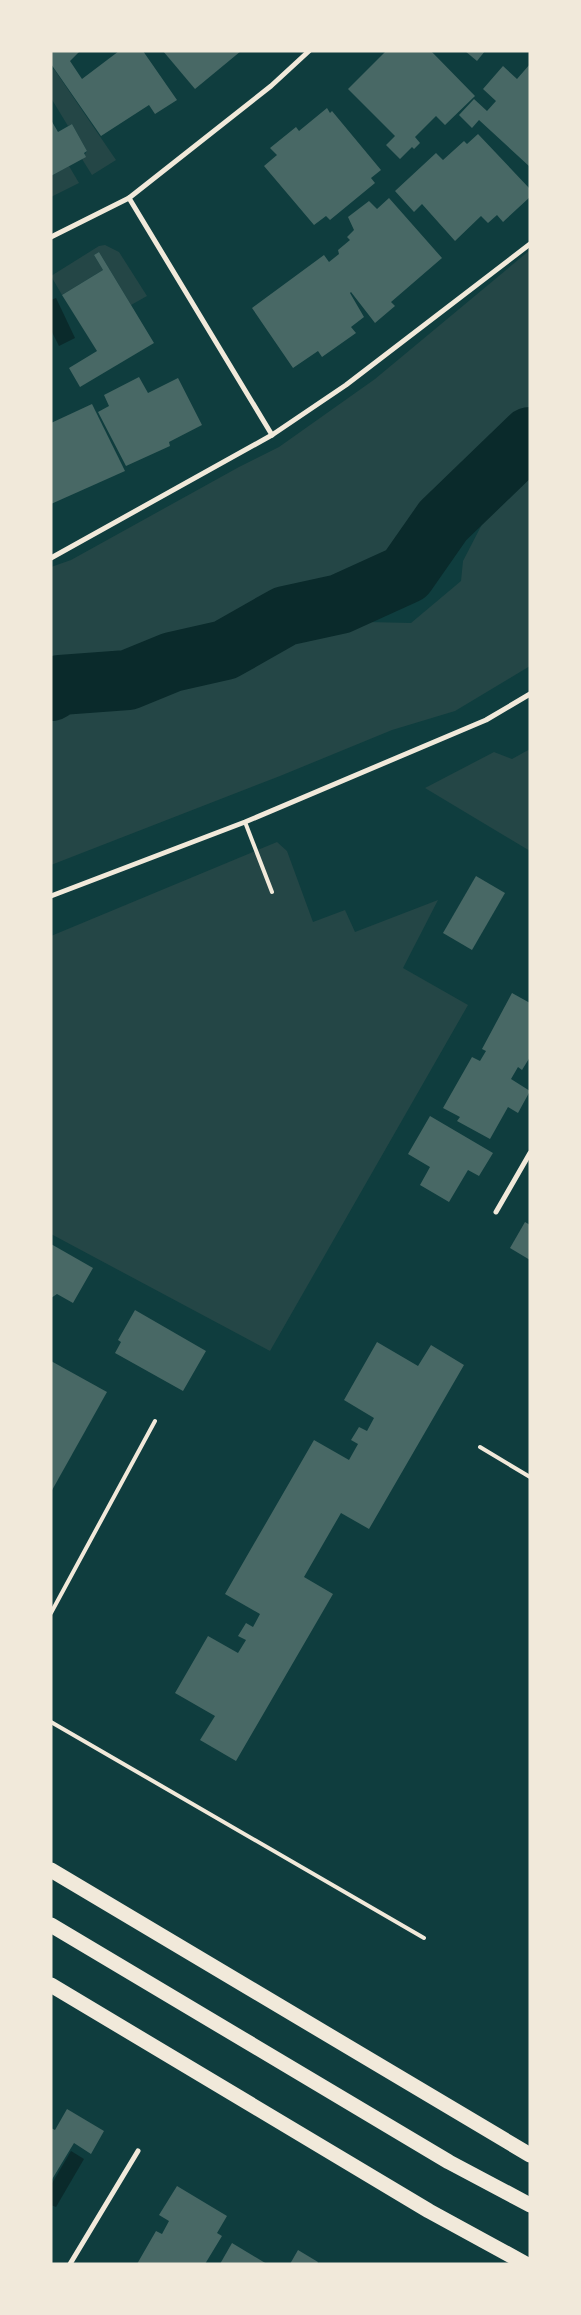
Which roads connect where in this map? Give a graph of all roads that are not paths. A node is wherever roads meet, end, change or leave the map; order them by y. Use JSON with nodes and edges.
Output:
{"nodes":[{"id":1,"x":309,"y":51,"type":"edge"},
{"id":2,"x":129,"y":198,"type":"junction"},
{"id":3,"x":51,"y":237,"type":"edge"},
{"id":4,"x":530,"y":244,"type":"edge"},
{"id":5,"x":272,"y":434,"type":"junction"},
{"id":6,"x":51,"y":558,"type":"edge"},
{"id":7,"x":530,"y":694,"type":"edge"},
{"id":8,"x":245,"y":822,"type":"junction"},
{"id":9,"x":272,"y":892,"type":"dead end"},
{"id":10,"x":51,"y":896,"type":"edge"},
{"id":11,"x":530,"y":1153,"type":"edge"},
{"id":12,"x":496,"y":1212,"type":"dead end"},
{"id":13,"x":155,"y":1422,"type":"dead end"},
{"id":14,"x":480,"y":1446,"type":"dead end"},
{"id":15,"x":530,"y":1477,"type":"edge"},
{"id":16,"x":51,"y":1614,"type":"edge"},
{"id":17,"x":51,"y":1722,"type":"edge"},
{"id":18,"x":51,"y":1870,"type":"edge"},
{"id":19,"x":51,"y":1925,"type":"edge"},
{"id":20,"x":424,"y":1938,"type":"dead end"},
{"id":21,"x":51,"y":1985,"type":"edge"},
{"id":22,"x":138,"y":2151,"type":"dead end"},
{"id":23,"x":530,"y":2155,"type":"edge"},
{"id":24,"x":530,"y":2205,"type":"edge"},
{"id":25,"x":70,"y":2264,"type":"edge"},
{"id":26,"x":526,"y":2264,"type":"edge"}],
"edges":[{"from":1,"to":2,"type":"street"},
{"from":2,"to":3,"type":"street"},
{"from":2,"to":5,"type":"street"},
{"from":4,"to":5,"type":"street"},
{"from":5,"to":6,"type":"street"},
{"from":7,"to":8,"type":"street"},
{"from":8,"to":9,"type":"lane"},
{"from":8,"to":10,"type":"street"},
{"from":11,"to":12,"type":"street"},
{"from":13,"to":16,"type":"lane"},
{"from":14,"to":15,"type":"lane"},
{"from":17,"to":20,"type":"lane"},
{"from":18,"to":23,"type":"highway"},
{"from":19,"to":24,"type":"highway"},
{"from":21,"to":26,"type":"highway"},
{"from":22,"to":25,"type":"street"}]}
